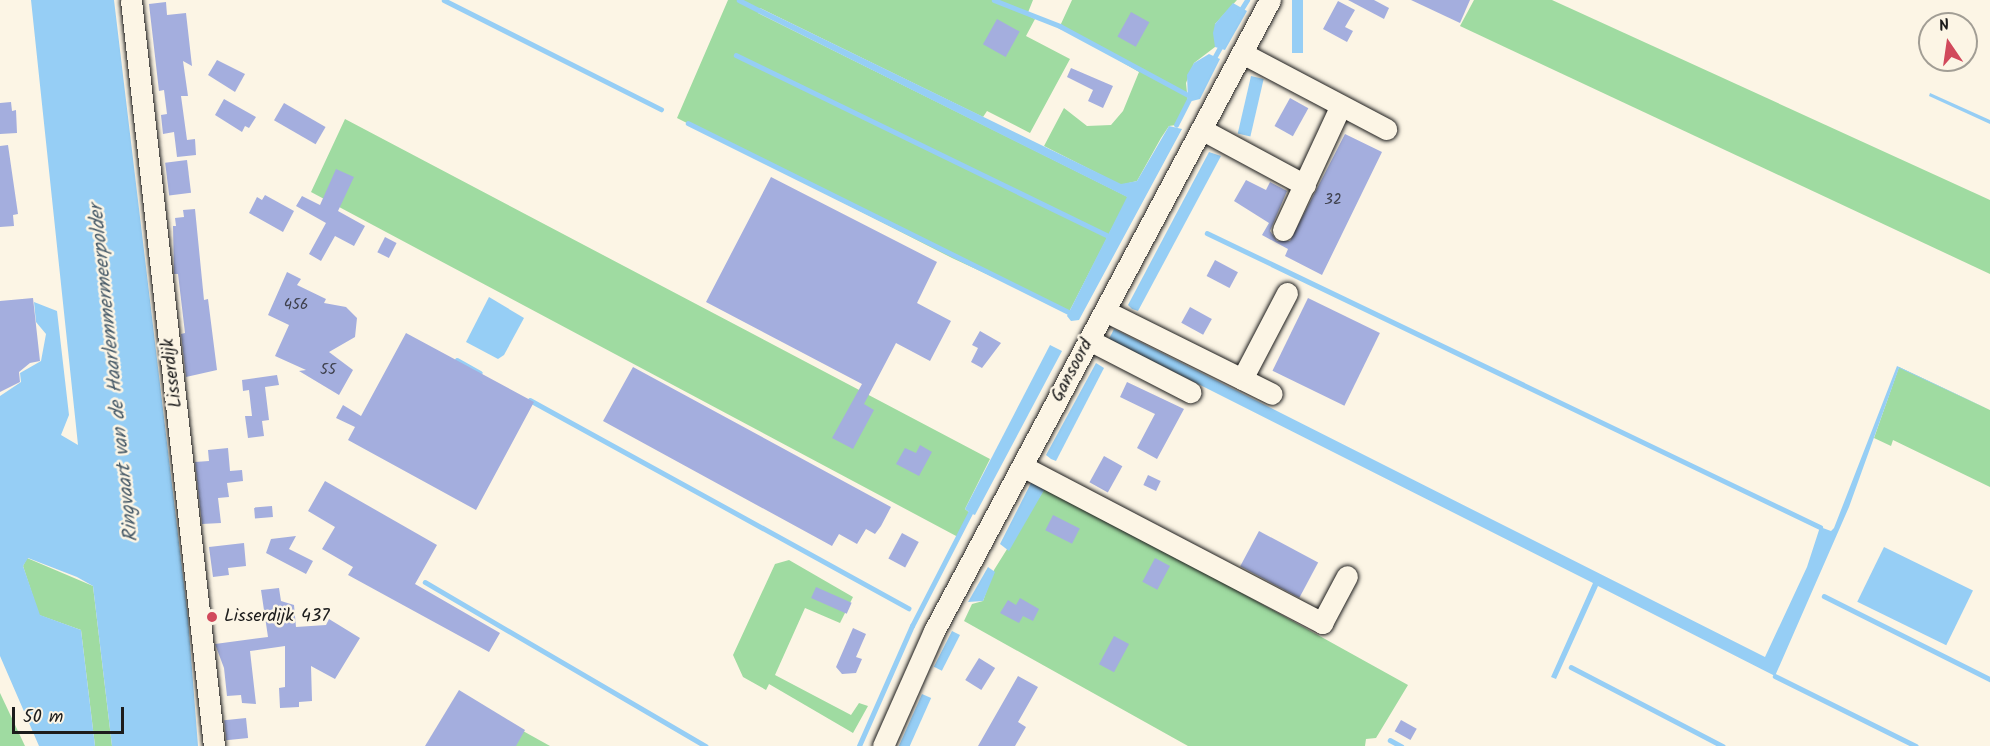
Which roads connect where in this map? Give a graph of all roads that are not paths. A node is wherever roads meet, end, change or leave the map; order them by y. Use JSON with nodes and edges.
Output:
{"nodes":[{"id":1,"x":131,"y":0,"type":"edge"},
{"id":2,"x":1270,"y":0,"type":"edge"},
{"id":3,"x":1242,"y":53,"type":"junction"},
{"id":4,"x":1341,"y":106,"type":"junction"},
{"id":5,"x":1202,"y":129,"type":"junction"},
{"id":6,"x":1386,"y":129,"type":"dead end"},
{"id":7,"x":1305,"y":185,"type":"junction"},
{"id":8,"x":1283,"y":230,"type":"dead end"},
{"id":9,"x":1287,"y":293,"type":"dead end"},
{"id":10,"x":1105,"y":311,"type":"junction"},
{"id":11,"x":1089,"y":340,"type":"junction"},
{"id":12,"x":1242,"y":379,"type":"junction"},
{"id":13,"x":1190,"y":392,"type":"dead end"},
{"id":14,"x":1272,"y":394,"type":"dead end"},
{"id":15,"x":1022,"y":466,"type":"junction"},
{"id":16,"x":1347,"y":576,"type":"dead end"},
{"id":17,"x":214,"y":746,"type":"edge"},
{"id":18,"x":883,"y":746,"type":"edge"}],
"edges":[{"from":1,"to":17,"type":"street","name":"Lisserdijk"},
{"from":2,"to":3,"type":"street","name":"Gansoord"},
{"from":3,"to":4,"type":"street"},
{"from":3,"to":5,"type":"street","name":"Gansoord"},
{"from":4,"to":6,"type":"street"},
{"from":4,"to":7,"type":"street"},
{"from":5,"to":7,"type":"street"},
{"from":5,"to":10,"type":"street","name":"Gansoord"},
{"from":7,"to":8,"type":"street"},
{"from":9,"to":12,"type":"street"},
{"from":10,"to":11,"type":"street","name":"Gansoord"},
{"from":10,"to":12,"type":"street"},
{"from":11,"to":13,"type":"street"},
{"from":11,"to":15,"type":"street","name":"Gansoord"},
{"from":12,"to":14,"type":"street"},
{"from":15,"to":16,"type":"street"},
{"from":15,"to":18,"type":"street","name":"Gansoord"}]}
